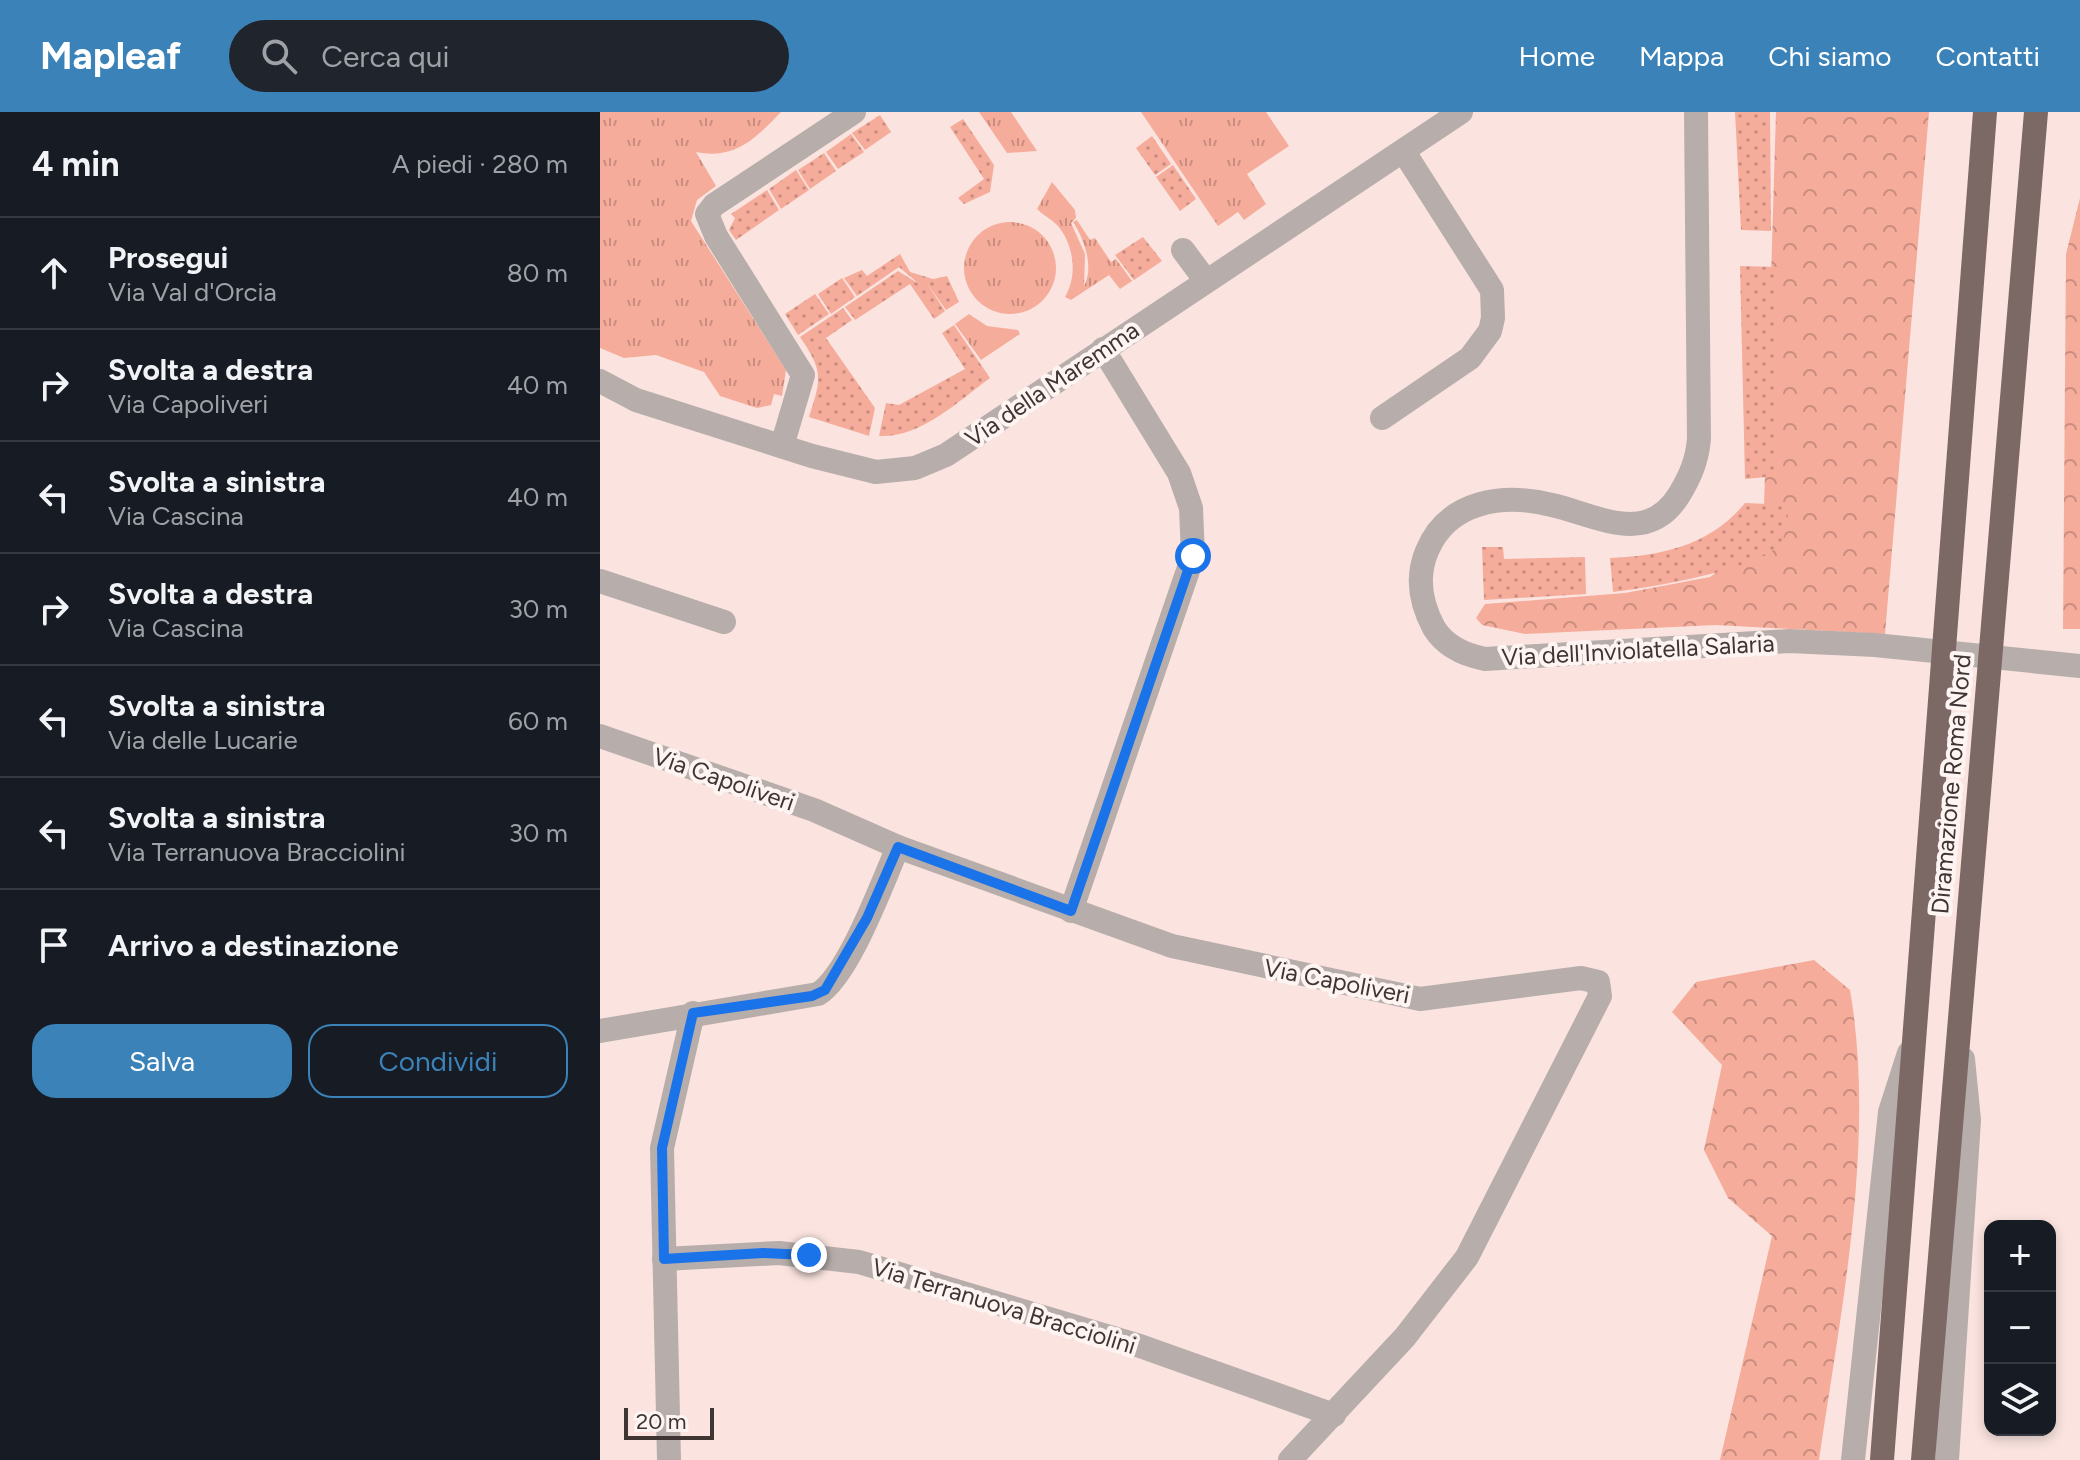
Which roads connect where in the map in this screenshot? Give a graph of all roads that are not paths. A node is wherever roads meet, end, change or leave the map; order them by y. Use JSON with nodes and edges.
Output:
{"nodes":[{"id":1,"x":854,"y":112,"type":"edge"},
{"id":2,"x":1461,"y":112,"type":"edge"},
{"id":3,"x":1696,"y":112,"type":"edge"},
{"id":4,"x":1985,"y":112,"type":"edge"},
{"id":5,"x":2036,"y":112,"type":"edge"},
{"id":6,"x":1404,"y":152,"type":"junction"},
{"id":7,"x":1183,"y":250,"type":"dead end"},
{"id":8,"x":1206,"y":281,"type":"junction"},
{"id":9,"x":1103,"y":349,"type":"junction"},
{"id":10,"x":600,"y":381,"type":"edge"},
{"id":11,"x":1382,"y":418,"type":"dead end"},
{"id":12,"x":782,"y":446,"type":"junction"},
{"id":13,"x":600,"y":581,"type":"edge"},
{"id":14,"x":724,"y":622,"type":"dead end"},
{"id":15,"x":2072,"y":665,"type":"edge"},
{"id":16,"x":600,"y":736,"type":"edge"},
{"id":17,"x":898,"y":847,"type":"junction"},
{"id":18,"x":1071,"y":911,"type":"junction"},
{"id":19,"x":693,"y":1013,"type":"junction"},
{"id":20,"x":1959,"y":1022,"type":"junction"},
{"id":21,"x":1918,"y":1024,"type":"junction"},
{"id":22,"x":600,"y":1031,"type":"edge"},
{"id":23,"x":664,"y":1259,"type":"junction"},
{"id":24,"x":1334,"y":1415,"type":"junction"},
{"id":25,"x":669,"y":1460,"type":"edge"},
{"id":26,"x":1290,"y":1460,"type":"edge"},
{"id":27,"x":1853,"y":1460,"type":"edge"},
{"id":28,"x":1882,"y":1460,"type":"edge"},
{"id":29,"x":1923,"y":1460,"type":"edge"},
{"id":30,"x":1947,"y":1460,"type":"edge"}],
"edges":[{"from":1,"to":12,"type":"street"},
{"from":2,"to":6,"type":"street","name":"Via della Maremma"},
{"from":3,"to":15,"type":"street","name":"Via dell'Inviolatella Salaria"},
{"from":4,"to":21,"type":"highway","name":"Diramazione Roma Nord"},
{"from":5,"to":20,"type":"highway","name":"Diramazione Roma Nord"},
{"from":6,"to":8,"type":"street","name":"Via della Maremma"},
{"from":6,"to":11,"type":"street"},
{"from":7,"to":8,"type":"street"},
{"from":8,"to":9,"type":"street","name":"Via della Maremma"},
{"from":9,"to":12,"type":"street","name":"Via della Maremma"},
{"from":9,"to":18,"type":"street"},
{"from":10,"to":12,"type":"street","name":"Via della Maremma"},
{"from":13,"to":14,"type":"street"},
{"from":16,"to":17,"type":"street","name":"Via Capoliveri"},
{"from":17,"to":18,"type":"street","name":"Via Capoliveri"},
{"from":17,"to":19,"type":"street"},
{"from":18,"to":24,"type":"street","name":"Via Capoliveri"},
{"from":19,"to":22,"type":"street"},
{"from":19,"to":23,"type":"street"},
{"from":20,"to":29,"type":"highway","name":"Diramazione Roma Nord"},
{"from":20,"to":30,"type":"street"},
{"from":21,"to":27,"type":"street"},
{"from":21,"to":28,"type":"highway","name":"Diramazione Roma Nord"},
{"from":23,"to":24,"type":"street","name":"Via Terranuova Bracciolini"},
{"from":23,"to":25,"type":"street"},
{"from":24,"to":26,"type":"street"}]}
